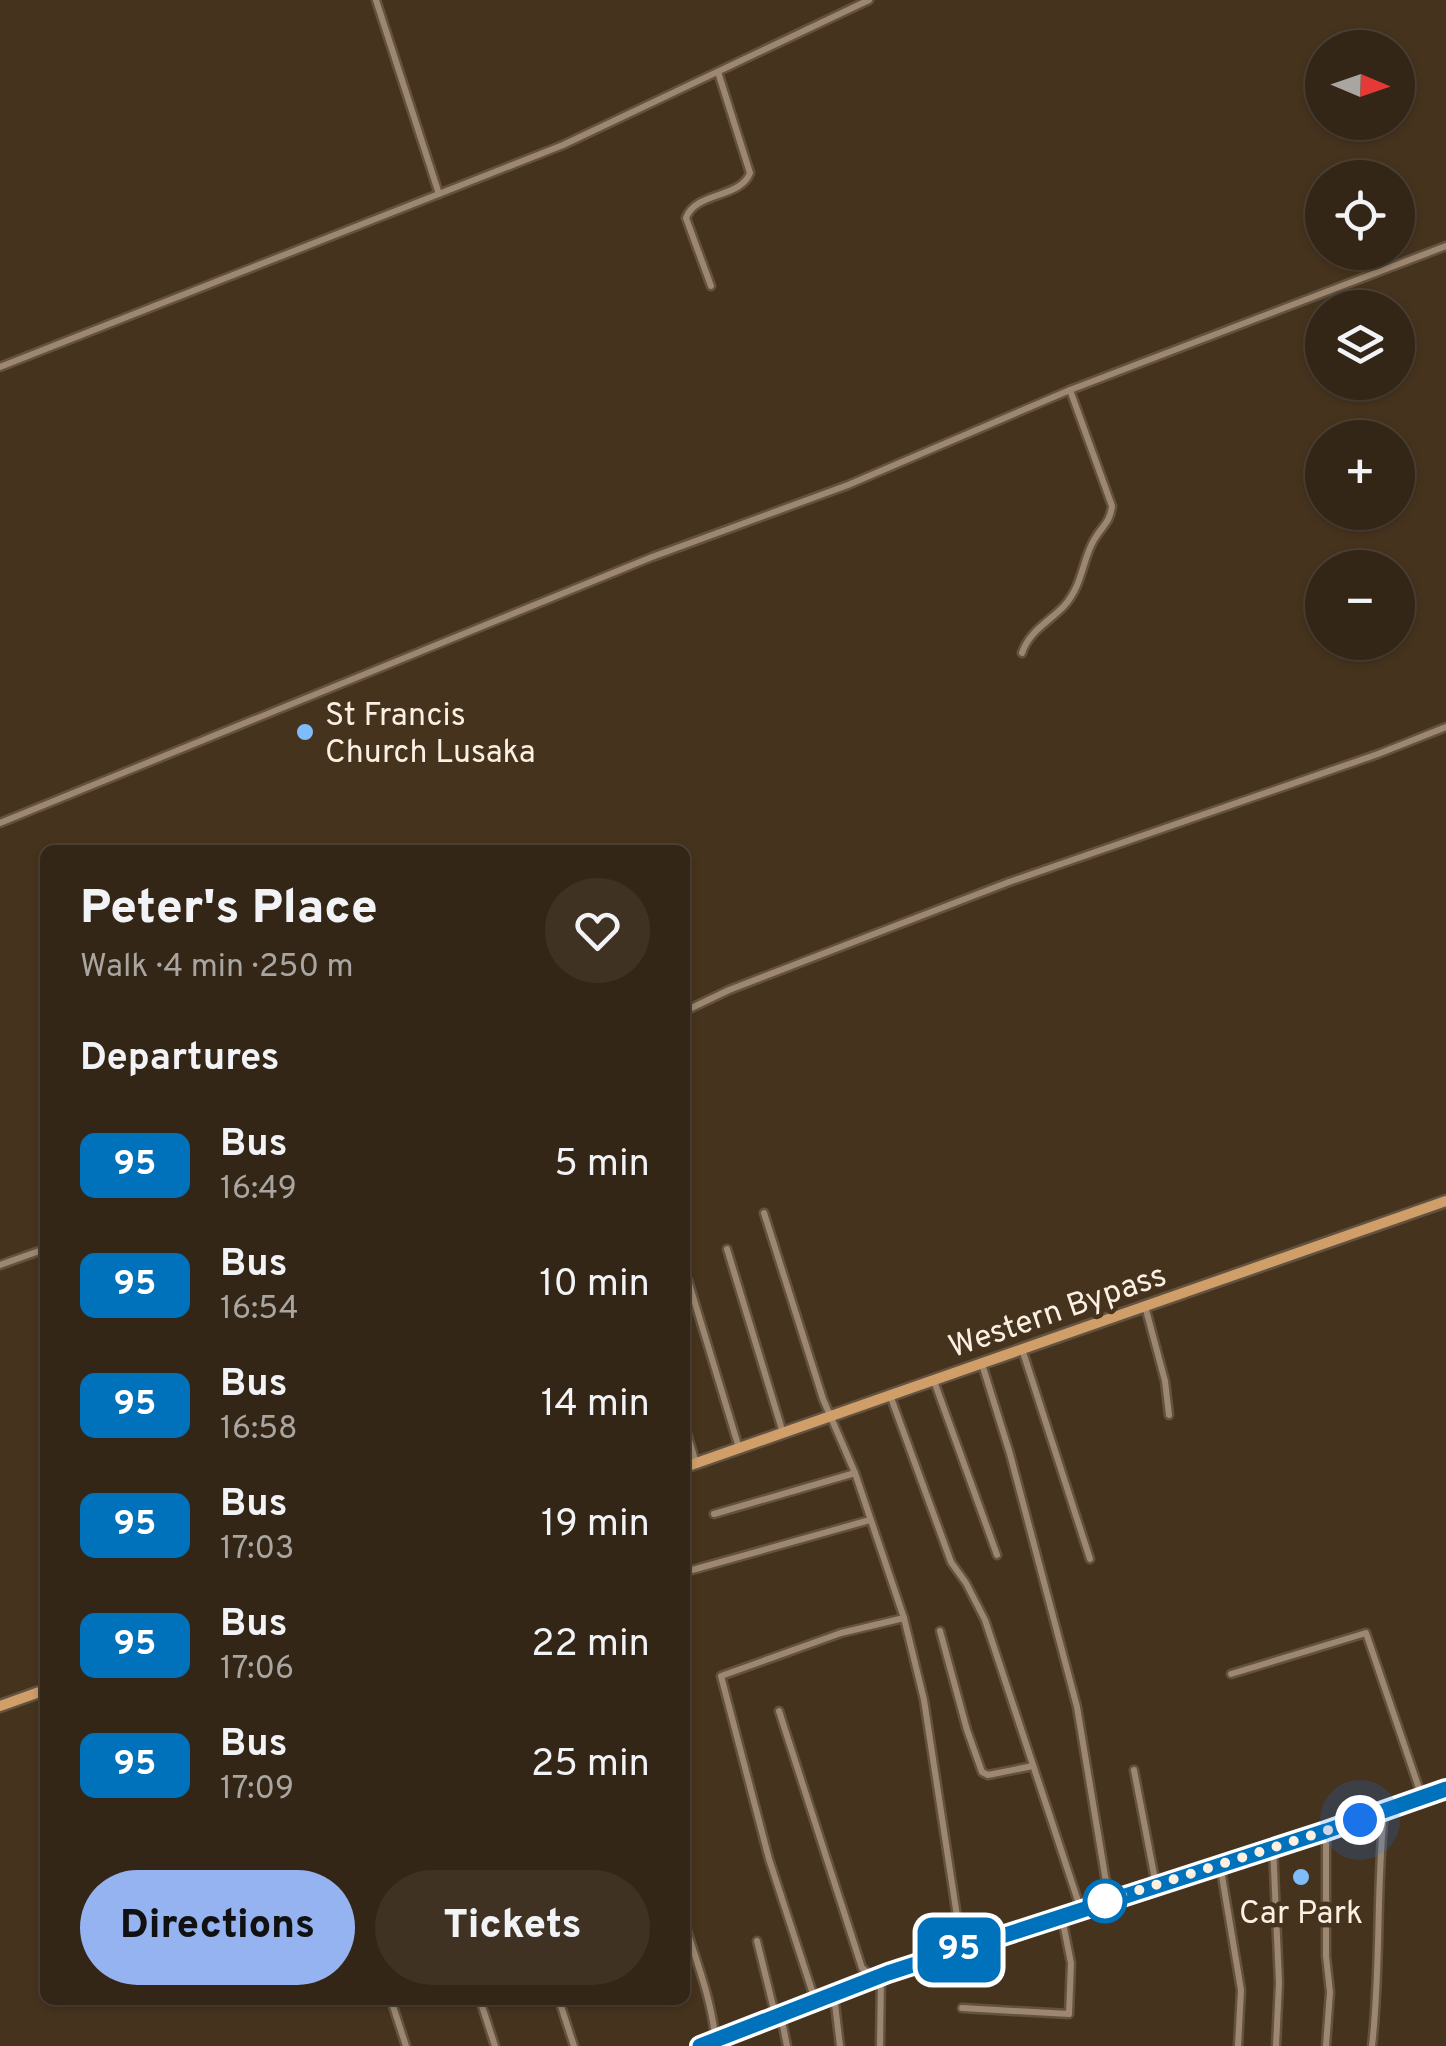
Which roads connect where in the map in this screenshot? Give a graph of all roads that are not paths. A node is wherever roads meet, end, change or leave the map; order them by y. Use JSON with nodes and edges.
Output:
{"nodes":[{"id":1,"x":376,"y":0,"type":"edge"},
{"id":2,"x":868,"y":0,"type":"edge"},
{"id":3,"x":718,"y":72,"type":"junction"},
{"id":4,"x":438,"y":194,"type":"junction"},
{"id":5,"x":1446,"y":246,"type":"edge"},
{"id":6,"x":711,"y":286,"type":"dead end"},
{"id":7,"x":0,"y":368,"type":"edge"},
{"id":8,"x":1070,"y":390,"type":"junction"},
{"id":9,"x":1022,"y":653,"type":"dead end"},
{"id":10,"x":1446,"y":727,"type":"edge"},
{"id":11,"x":0,"y":823,"type":"edge"},
{"id":12,"x":690,"y":1008,"type":"edge"},
{"id":13,"x":1446,"y":1200,"type":"edge"},
{"id":14,"x":764,"y":1213,"type":"dead end"},
{"id":15,"x":727,"y":1249,"type":"dead end"},
{"id":16,"x":40,"y":1251,"type":"edge"},
{"id":17,"x":0,"y":1266,"type":"edge"},
{"id":18,"x":690,"y":1287,"type":"edge"},
{"id":19,"x":1146,"y":1306,"type":"junction"},
{"id":20,"x":1022,"y":1350,"type":"junction"},
{"id":21,"x":982,"y":1364,"type":"junction"},
{"id":22,"x":934,"y":1380,"type":"junction"},
{"id":23,"x":890,"y":1395,"type":"junction"},
{"id":24,"x":1169,"y":1415,"type":"dead end"},
{"id":25,"x":829,"y":1417,"type":"junction"},
{"id":26,"x":783,"y":1433,"type":"junction"},
{"id":27,"x":739,"y":1448,"type":"junction"},
{"id":28,"x":691,"y":1465,"type":"edge"},
{"id":29,"x":855,"y":1473,"type":"junction"},
{"id":30,"x":714,"y":1514,"type":"dead end"},
{"id":31,"x":870,"y":1520,"type":"junction"},
{"id":32,"x":996,"y":1555,"type":"dead end"},
{"id":33,"x":1090,"y":1559,"type":"dead end"},
{"id":34,"x":690,"y":1571,"type":"edge"},
{"id":35,"x":904,"y":1618,"type":"junction"},
{"id":36,"x":940,"y":1631,"type":"dead end"},
{"id":37,"x":1231,"y":1674,"type":"dead end"},
{"id":38,"x":40,"y":1692,"type":"edge"},
{"id":39,"x":0,"y":1706,"type":"edge"},
{"id":40,"x":779,"y":1712,"type":"dead end"},
{"id":41,"x":1034,"y":1766,"type":"junction"},
{"id":42,"x":1134,"y":1770,"type":"dead end"},
{"id":43,"x":1446,"y":1788,"type":"edge"},
{"id":44,"x":1422,"y":1797,"type":"junction"},
{"id":45,"x":1384,"y":1812,"type":"junction"},
{"id":46,"x":1326,"y":1831,"type":"junction"},
{"id":47,"x":1273,"y":1846,"type":"junction"},
{"id":48,"x":1220,"y":1864,"type":"junction"},
{"id":49,"x":1156,"y":1885,"type":"junction"},
{"id":50,"x":1108,"y":1900,"type":"junction"},
{"id":51,"x":1081,"y":1910,"type":"junction"},
{"id":52,"x":1062,"y":1918,"type":"junction"},
{"id":53,"x":690,"y":1940,"type":"edge"},
{"id":54,"x":756,"y":1940,"type":"dead end"},
{"id":55,"x":962,"y":1949,"type":"junction"},
{"id":56,"x":879,"y":1978,"type":"junction"},
{"id":57,"x":834,"y":1996,"type":"junction"},
{"id":58,"x":816,"y":2003,"type":"junction"},
{"id":59,"x":393,"y":2005,"type":"edge"},
{"id":60,"x":482,"y":2005,"type":"edge"},
{"id":61,"x":561,"y":2005,"type":"edge"},
{"id":62,"x":962,"y":2008,"type":"dead end"},
{"id":63,"x":779,"y":2018,"type":"junction"},
{"id":64,"x":716,"y":2043,"type":"edge"},
{"id":65,"x":406,"y":2046,"type":"edge"},
{"id":66,"x":495,"y":2046,"type":"edge"},
{"id":67,"x":574,"y":2046,"type":"edge"},
{"id":68,"x":700,"y":2046,"type":"edge"},
{"id":69,"x":787,"y":2046,"type":"edge"},
{"id":70,"x":840,"y":2046,"type":"edge"},
{"id":71,"x":880,"y":2046,"type":"edge"},
{"id":72,"x":1238,"y":2046,"type":"edge"},
{"id":73,"x":1276,"y":2046,"type":"edge"},
{"id":74,"x":1326,"y":2046,"type":"edge"},
{"id":75,"x":1372,"y":2046,"type":"edge"}],
"edges":[{"from":1,"to":4,"type":"street"},
{"from":2,"to":3,"type":"street"},
{"from":3,"to":4,"type":"street"},
{"from":3,"to":6,"type":"street"},
{"from":4,"to":7,"type":"street"},
{"from":5,"to":8,"type":"street"},
{"from":8,"to":9,"type":"street"},
{"from":8,"to":11,"type":"street"},
{"from":10,"to":12,"type":"street"},
{"from":13,"to":19,"type":"main road","name":"Western Bypass"},
{"from":14,"to":25,"type":"street"},
{"from":15,"to":26,"type":"street"},
{"from":16,"to":17,"type":"street"},
{"from":18,"to":27,"type":"street"},
{"from":19,"to":20,"type":"main road","name":"Western Bypass"},
{"from":19,"to":24,"type":"street"},
{"from":20,"to":21,"type":"main road","name":"Western Bypass"},
{"from":20,"to":33,"type":"street"},
{"from":21,"to":22,"type":"main road","name":"Western Bypass"},
{"from":21,"to":50,"type":"street"},
{"from":22,"to":23,"type":"main road","name":"Western Bypass"},
{"from":22,"to":32,"type":"street"},
{"from":23,"to":25,"type":"main road","name":"Western Bypass"},
{"from":23,"to":41,"type":"street"},
{"from":25,"to":26,"type":"main road","name":"Western Bypass"},
{"from":25,"to":29,"type":"street"},
{"from":26,"to":27,"type":"main road","name":"Western Bypass"},
{"from":27,"to":28,"type":"main road","name":"Western Bypass"},
{"from":29,"to":30,"type":"street"},
{"from":29,"to":31,"type":"street"},
{"from":31,"to":34,"type":"street"},
{"from":31,"to":35,"type":"street"},
{"from":35,"to":55,"type":"street"},
{"from":35,"to":58,"type":"street"},
{"from":36,"to":41,"type":"street"},
{"from":37,"to":44,"type":"street"},
{"from":38,"to":39,"type":"main road"},
{"from":40,"to":56,"type":"street"},
{"from":41,"to":51,"type":"street"},
{"from":42,"to":49,"type":"street"},
{"from":43,"to":44,"type":"street"},
{"from":44,"to":45,"type":"street"},
{"from":45,"to":46,"type":"street"},
{"from":45,"to":75,"type":"street"},
{"from":46,"to":47,"type":"street"},
{"from":46,"to":74,"type":"street"},
{"from":47,"to":48,"type":"street"},
{"from":47,"to":73,"type":"street"},
{"from":48,"to":49,"type":"street"},
{"from":48,"to":72,"type":"street"},
{"from":49,"to":50,"type":"street"},
{"from":50,"to":51,"type":"street"},
{"from":51,"to":52,"type":"street"},
{"from":52,"to":55,"type":"street"},
{"from":52,"to":62,"type":"street"},
{"from":53,"to":64,"type":"street"},
{"from":54,"to":63,"type":"street"},
{"from":55,"to":56,"type":"street"},
{"from":56,"to":57,"type":"street"},
{"from":56,"to":71,"type":"street"},
{"from":57,"to":58,"type":"street"},
{"from":57,"to":70,"type":"street"},
{"from":58,"to":63,"type":"street"},
{"from":59,"to":65,"type":"street"},
{"from":60,"to":66,"type":"street"},
{"from":61,"to":67,"type":"street"},
{"from":63,"to":64,"type":"street"},
{"from":63,"to":69,"type":"street"},
{"from":64,"to":68,"type":"street"}]}
